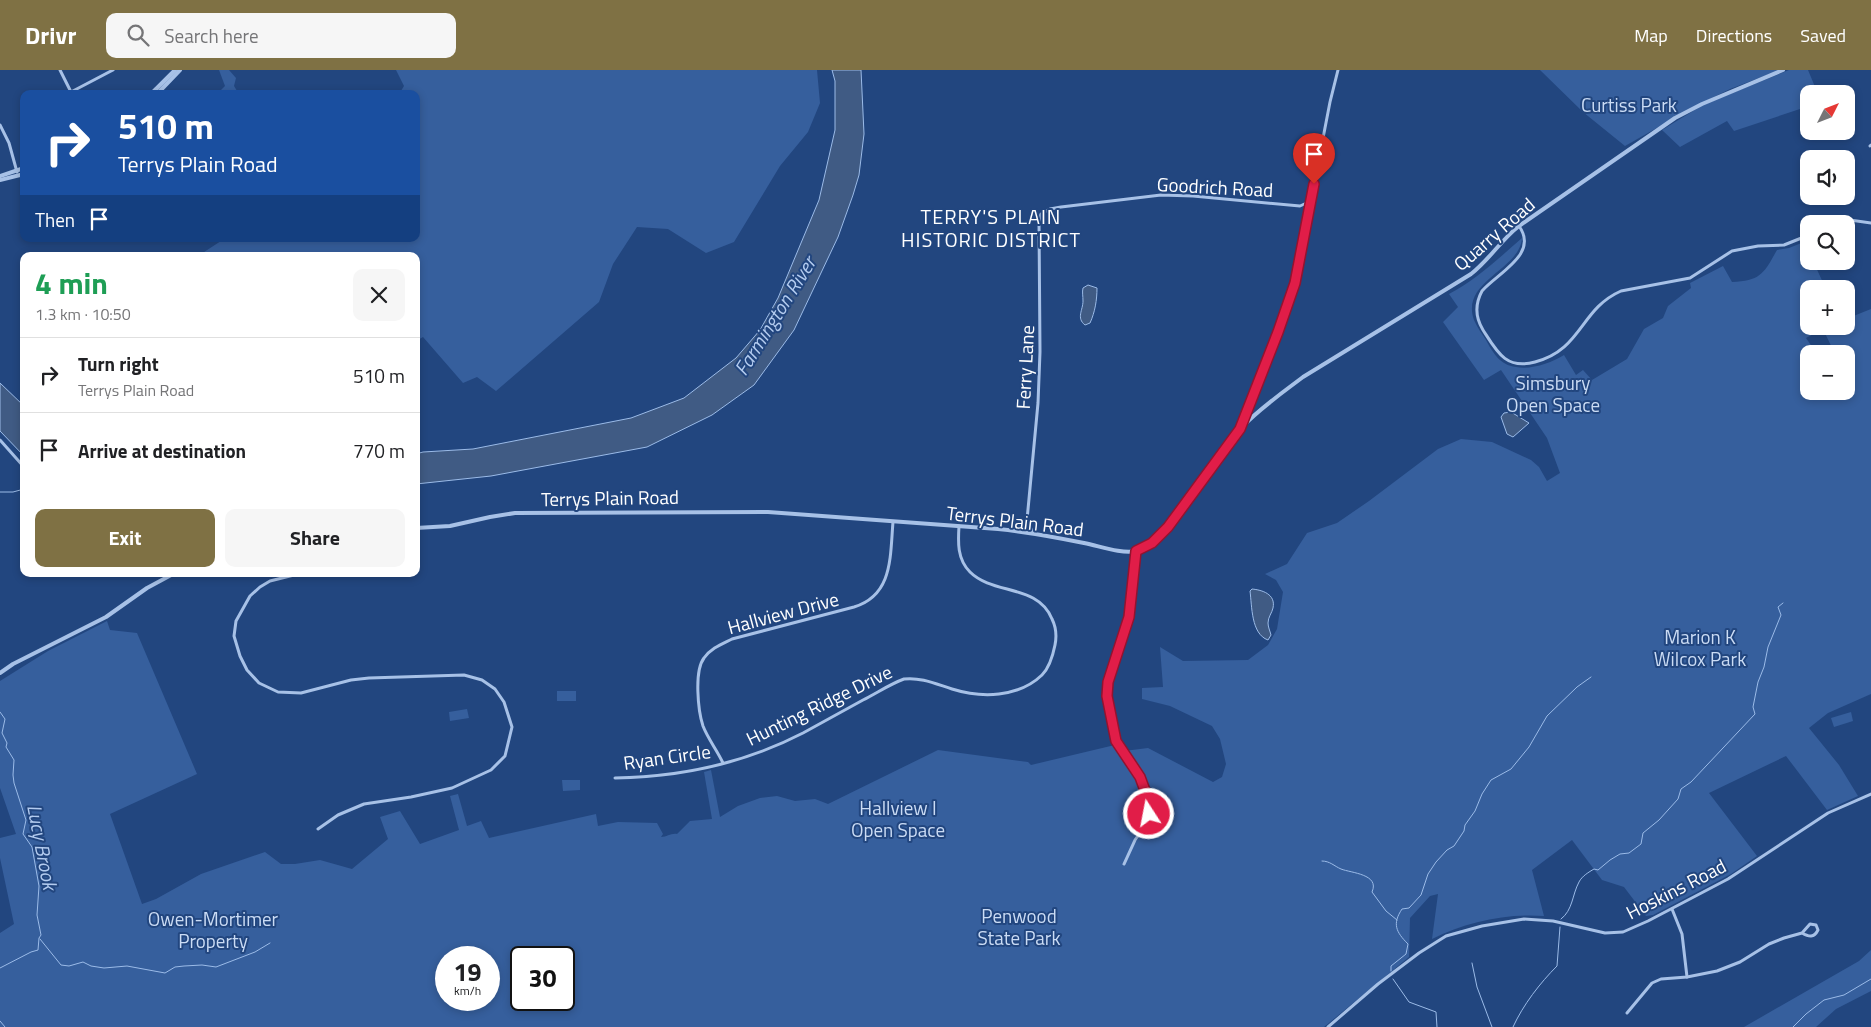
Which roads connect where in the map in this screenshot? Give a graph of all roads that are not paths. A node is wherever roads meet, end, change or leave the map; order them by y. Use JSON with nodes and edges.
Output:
{"nodes":[{"id":1,"x":60,"y":70,"type":"edge"},
{"id":2,"x":113,"y":70,"type":"edge"},
{"id":3,"x":175,"y":70,"type":"edge"},
{"id":4,"x":180,"y":70,"type":"edge"},
{"id":5,"x":1338,"y":70,"type":"edge"},
{"id":6,"x":1783,"y":70,"type":"edge"},
{"id":7,"x":70,"y":90,"type":"edge"},
{"id":8,"x":77,"y":90,"type":"edge"},
{"id":9,"x":156,"y":90,"type":"edge"},
{"id":10,"x":161,"y":90,"type":"edge"},
{"id":11,"x":0,"y":126,"type":"edge"},
{"id":12,"x":20,"y":171,"type":"edge"},
{"id":13,"x":17,"y":173,"type":"junction"},
{"id":14,"x":20,"y":173,"type":"edge"},
{"id":15,"x":0,"y":176,"type":"edge"},
{"id":16,"x":0,"y":180,"type":"edge"},
{"id":17,"x":1311,"y":201,"type":"junction"},
{"id":18,"x":1300,"y":206,"type":"junction"},
{"id":19,"x":1309,"y":212,"type":"junction"},
{"id":20,"x":1041,"y":214,"type":"joint"},
{"id":21,"x":1855,"y":221,"type":"edge"},
{"id":22,"x":1871,"y":223,"type":"edge"},
{"id":23,"x":1519,"y":226,"type":"junction"},
{"id":24,"x":1800,"y":239,"type":"edge"},
{"id":25,"x":1247,"y":410,"type":"junction"},
{"id":26,"x":1254,"y":416,"type":"junction"},
{"id":27,"x":1240,"y":429,"type":"junction"},
{"id":28,"x":0,"y":440,"type":"edge"},
{"id":29,"x":20,"y":462,"type":"edge"},
{"id":30,"x":1027,"y":520,"type":"junction"},
{"id":31,"x":893,"y":522,"type":"junction"},
{"id":32,"x":959,"y":526,"type":"junction"},
{"id":33,"x":420,"y":528,"type":"edge"},
{"id":34,"x":1020,"y":531,"type":"junction"},
{"id":35,"x":1033,"y":533,"type":"junction"},
{"id":36,"x":1136,"y":551,"type":"junction"},
{"id":37,"x":167,"y":577,"type":"edge"},
{"id":38,"x":288,"y":577,"type":"edge"},
{"id":39,"x":0,"y":673,"type":"edge"},
{"id":40,"x":723,"y":763,"type":"junction"},
{"id":41,"x":614,"y":778,"type":"dead end"},
{"id":42,"x":1871,"y":794,"type":"edge"},
{"id":43,"x":318,"y":829,"type":"dead end"},
{"id":44,"x":1124,"y":864,"type":"dead end"},
{"id":45,"x":1672,"y":909,"type":"junction"},
{"id":46,"x":1802,"y":933,"type":"junction"},
{"id":47,"x":1687,"y":977,"type":"junction"},
{"id":48,"x":1627,"y":1014,"type":"dead end"},
{"id":49,"x":1328,"y":1027,"type":"edge"}],
"edges":[{"from":1,"to":7,"type":"street"},
{"from":2,"to":8,"type":"street"},
{"from":3,"to":9,"type":"street"},
{"from":4,"to":10,"type":"street"},
{"from":5,"to":17,"type":"street"},
{"from":6,"to":23,"type":"street","name":"Quarry Road"},
{"from":11,"to":13,"type":"street"},
{"from":12,"to":13,"type":"street"},
{"from":13,"to":14,"type":"street"},
{"from":13,"to":15,"type":"street"},
{"from":13,"to":16,"type":"street"},
{"from":17,"to":18,"type":"street","name":"Goodrich Road"},
{"from":17,"to":19,"type":"street"},
{"from":18,"to":19,"type":"street","name":"Goodrich Road"},
{"from":18,"to":20,"type":"street","name":"Goodrich Road"},
{"from":19,"to":25,"type":"street"},
{"from":20,"to":30,"type":"street","name":"Ferry Lane"},
{"from":21,"to":22,"type":"street"},
{"from":23,"to":24,"type":"street"},
{"from":23,"to":26,"type":"street","name":"Quarry Road"},
{"from":25,"to":26,"type":"street"},
{"from":25,"to":27,"type":"street"},
{"from":26,"to":27,"type":"street","name":"Quarry Road"},
{"from":27,"to":36,"type":"street"},
{"from":28,"to":29,"type":"street"},
{"from":30,"to":34,"type":"street","name":"Ferry Lane"},
{"from":30,"to":35,"type":"street"},
{"from":31,"to":32,"type":"street","name":"Terrys Plain Road"},
{"from":31,"to":33,"type":"street","name":"Terrys Plain Road"},
{"from":31,"to":40,"type":"street","name":"Hallview Drive"},
{"from":32,"to":34,"type":"street","name":"Terrys Plain Road"},
{"from":32,"to":40,"type":"street","name":"Hunting Ridge Drive"},
{"from":34,"to":35,"type":"street","name":"Terrys Plain Road"},
{"from":35,"to":36,"type":"street","name":"Terrys Plain Road"},
{"from":36,"to":44,"type":"street"},
{"from":37,"to":39,"type":"street"},
{"from":38,"to":43,"type":"street"},
{"from":40,"to":41,"type":"street","name":"Ryan Circle"},
{"from":42,"to":45,"type":"street","name":"Hoskins Road"},
{"from":45,"to":47,"type":"street"},
{"from":45,"to":49,"type":"street","name":"Hoskins Road"},
{"from":46,"to":46,"type":"street"},
{"from":46,"to":47,"type":"street"},
{"from":47,"to":48,"type":"street"}]}
